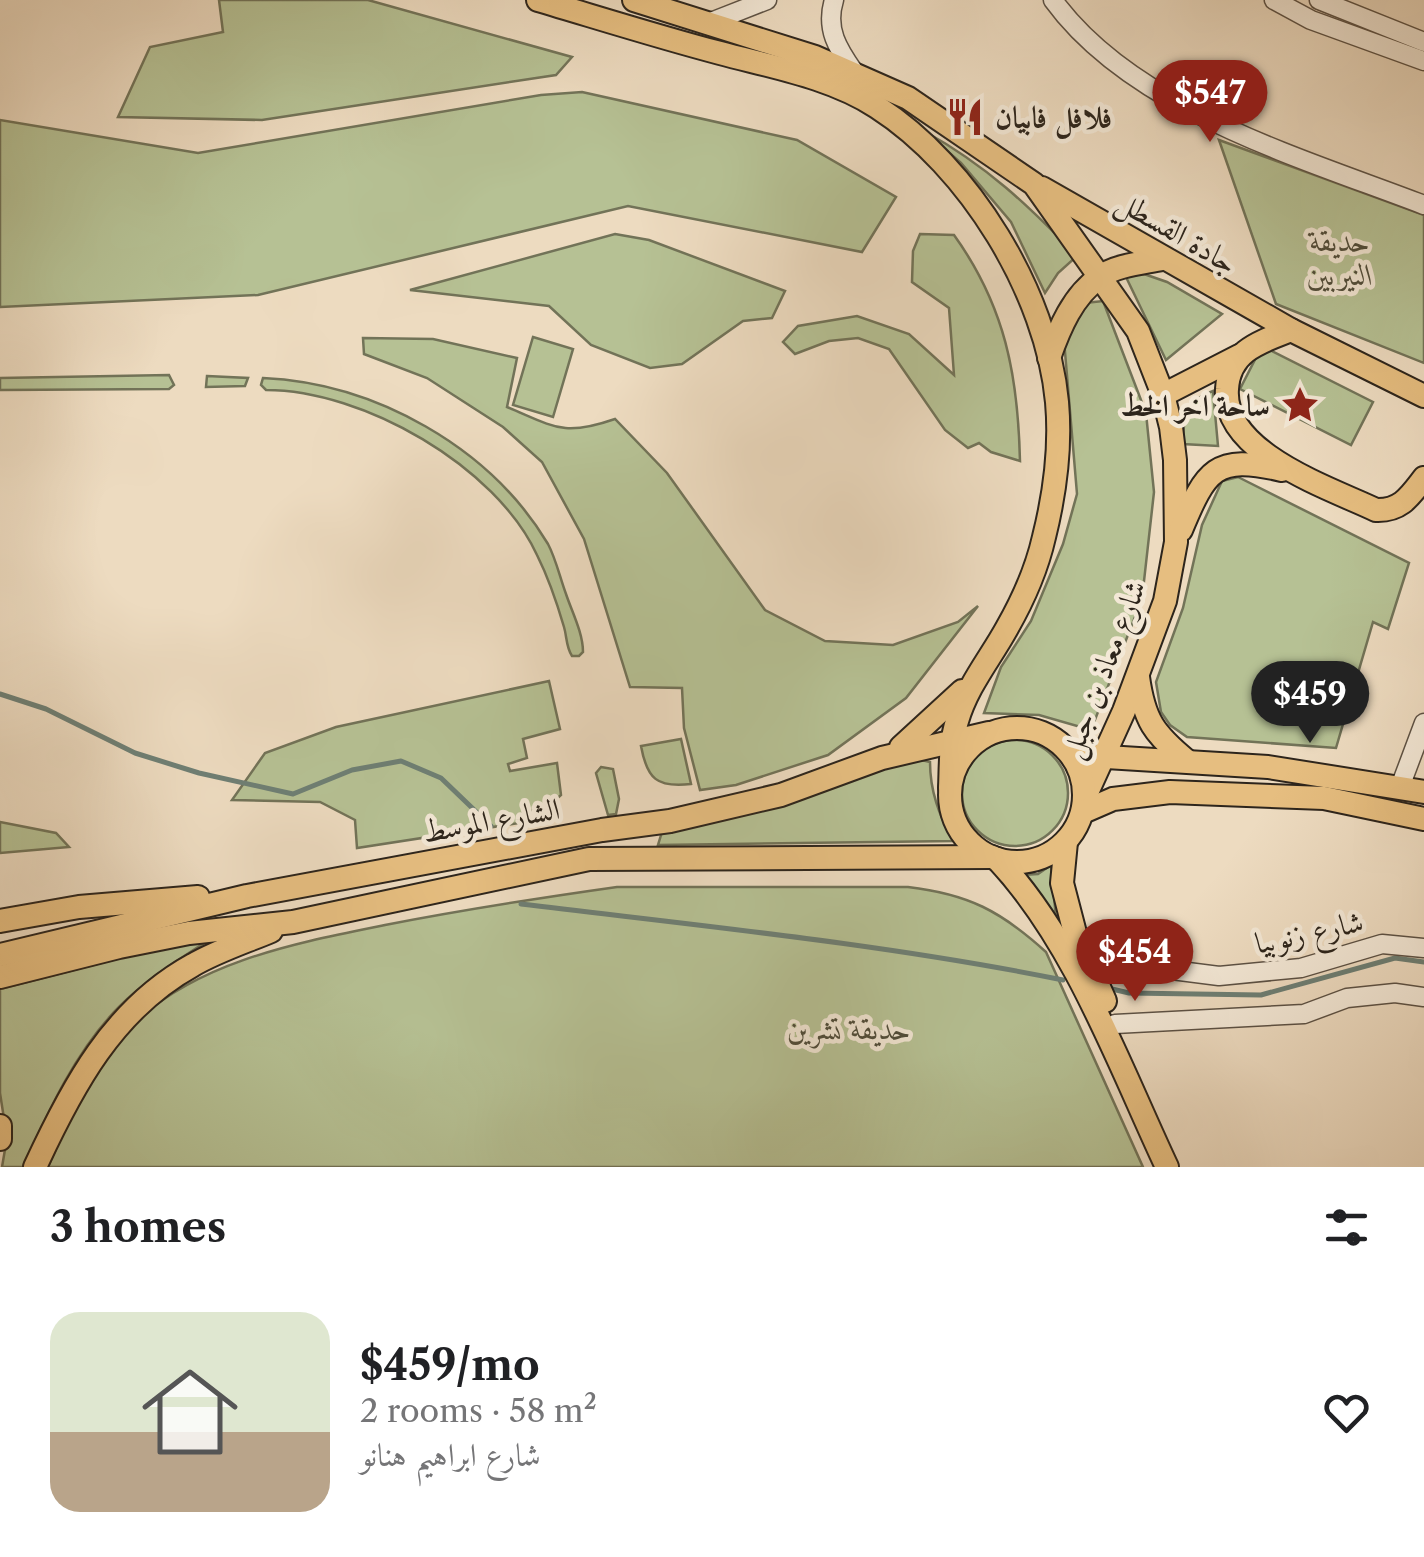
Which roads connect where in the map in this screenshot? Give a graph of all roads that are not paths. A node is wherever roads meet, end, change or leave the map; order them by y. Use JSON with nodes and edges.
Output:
{"nodes":[{"id":1,"x":538,"y":0,"type":"edge"},
{"id":2,"x":634,"y":0,"type":"edge"},
{"id":3,"x":767,"y":0,"type":"edge"},
{"id":4,"x":834,"y":0,"type":"edge"},
{"id":5,"x":1053,"y":0,"type":"edge"},
{"id":6,"x":1274,"y":0,"type":"edge"},
{"id":7,"x":1318,"y":0,"type":"edge"},
{"id":8,"x":1334,"y":5,"type":"edge"},
{"id":9,"x":711,"y":22,"type":"junction"},
{"id":10,"x":1424,"y":42,"type":"edge"},
{"id":11,"x":1424,"y":61,"type":"edge"},
{"id":12,"x":854,"y":72,"type":"junction"},
{"id":13,"x":1034,"y":184,"type":"junction"},
{"id":14,"x":1424,"y":205,"type":"edge"},
{"id":15,"x":1162,"y":259,"type":"junction"},
{"id":16,"x":1100,"y":276,"type":"junction"},
{"id":17,"x":1290,"y":330,"type":"junction"},
{"id":18,"x":1238,"y":356,"type":"junction"},
{"id":19,"x":1049,"y":358,"type":"junction"},
{"id":20,"x":1163,"y":395,"type":"junction"},
{"id":21,"x":1424,"y":396,"type":"edge"},
{"id":22,"x":1302,"y":476,"type":"junction"},
{"id":23,"x":1424,"y":478,"type":"edge"},
{"id":24,"x":1176,"y":542,"type":"junction"},
{"id":25,"x":980,"y":669,"type":"junction"},
{"id":26,"x":1137,"y":675,"type":"junction"},
{"id":27,"x":1424,"y":723,"type":"edge"},
{"id":28,"x":989,"y":733,"type":"junction"},
{"id":29,"x":952,"y":741,"type":"junction"},
{"id":30,"x":1072,"y":755,"type":"junction"},
{"id":31,"x":1104,"y":757,"type":"junction"},
{"id":32,"x":882,"y":758,"type":"junction"},
{"id":33,"x":1187,"y":761,"type":"junction"},
{"id":34,"x":1400,"y":787,"type":"junction"},
{"id":35,"x":950,"y":788,"type":"junction"},
{"id":36,"x":1424,"y":792,"type":"edge"},
{"id":37,"x":1084,"y":804,"type":"junction"},
{"id":38,"x":1424,"y":819,"type":"edge"},
{"id":39,"x":1066,"y":842,"type":"junction"},
{"id":40,"x":994,"y":858,"type":"junction"},
{"id":41,"x":247,"y":896,"type":"junction"},
{"id":42,"x":0,"y":921,"type":"edge"},
{"id":43,"x":293,"y":922,"type":"junction"},
{"id":44,"x":1424,"y":948,"type":"edge"},
{"id":45,"x":0,"y":955,"type":"edge"},
{"id":46,"x":1086,"y":958,"type":"junction"},
{"id":47,"x":0,"y":977,"type":"edge"},
{"id":48,"x":1424,"y":997,"type":"edge"},
{"id":49,"x":1116,"y":1024,"type":"junction"},
{"id":50,"x":0,"y":1126,"type":"edge"},
{"id":51,"x":0,"y":1139,"type":"edge"},
{"id":52,"x":35,"y":1167,"type":"edge"},
{"id":53,"x":1167,"y":1167,"type":"edge"},
{"id":54,"x":1184,"y":1167,"type":"edge"}],
"edges":[{"from":1,"to":19,"type":"main road"},
{"from":2,"to":9,"type":"main road","name":"شارع معاذ بن جبل"},
{"from":3,"to":9,"type":"street"},
{"from":4,"to":12,"type":"street"},
{"from":5,"to":14,"type":"street"},
{"from":6,"to":11,"type":"street"},
{"from":7,"to":8,"type":"street"},
{"from":8,"to":10,"type":"street"},
{"from":9,"to":12,"type":"main road","name":"شارع معاذ بن جبل"},
{"from":12,"to":13,"type":"main road","name":"شارع معاذ بن جبل"},
{"from":13,"to":15,"type":"main road","name":"جادة القسطل"},
{"from":13,"to":16,"type":"main road","name":"شارع معاذ بن جبل"},
{"from":15,"to":16,"type":"main road"},
{"from":15,"to":17,"type":"main road","name":"جادة القسطل"},
{"from":16,"to":19,"type":"main road"},
{"from":16,"to":20,"type":"main road","name":"شارع معاذ بن جبل"},
{"from":17,"to":18,"type":"main road"},
{"from":17,"to":21,"type":"main road","name":"جادة القسطل"},
{"from":18,"to":20,"type":"main road"},
{"from":18,"to":22,"type":"main road"},
{"from":19,"to":25,"type":"main road"},
{"from":20,"to":24,"type":"main road","name":"شارع معاذ بن جبل"},
{"from":22,"to":23,"type":"main road"},
{"from":22,"to":24,"type":"main road"},
{"from":24,"to":26,"type":"main road","name":"شارع معاذ بن جبل"},
{"from":25,"to":29,"type":"main road"},
{"from":25,"to":32,"type":"main road"},
{"from":26,"to":31,"type":"main road","name":"شارع معاذ بن جبل"},
{"from":26,"to":33,"type":"main road"},
{"from":27,"to":34,"type":"street"},
{"from":28,"to":29,"type":"main road","name":"الشارع الموسط"},
{"from":28,"to":30,"type":"main road"},
{"from":28,"to":35,"type":"main road"},
{"from":29,"to":32,"type":"main road","name":"الشارع الموسط"},
{"from":29,"to":35,"type":"main road"},
{"from":30,"to":31,"type":"main road"},
{"from":30,"to":37,"type":"main road"},
{"from":31,"to":33,"type":"main road"},
{"from":31,"to":37,"type":"main road","name":"شارع معاذ بن جبل"},
{"from":32,"to":41,"type":"main road","name":"الشارع الموسط"},
{"from":33,"to":34,"type":"main road"},
{"from":34,"to":36,"type":"main road"},
{"from":35,"to":40,"type":"main road"},
{"from":37,"to":38,"type":"main road"},
{"from":37,"to":39,"type":"main road"},
{"from":39,"to":40,"type":"main road"},
{"from":39,"to":46,"type":"main road"},
{"from":40,"to":43,"type":"main road","name":"الشارع الموسط"},
{"from":40,"to":53,"type":"main road"},
{"from":41,"to":42,"type":"main road"},
{"from":41,"to":45,"type":"main road","name":"الشارع الموسط"},
{"from":43,"to":47,"type":"main road","name":"الشارع الموسط"},
{"from":43,"to":52,"type":"main road"},
{"from":44,"to":46,"type":"street","name":"شارع زنوبيا"},
{"from":46,"to":49,"type":"main road"},
{"from":48,"to":49,"type":"street"},
{"from":49,"to":54,"type":"main road"},
{"from":50,"to":51,"type":"main road"}]}
